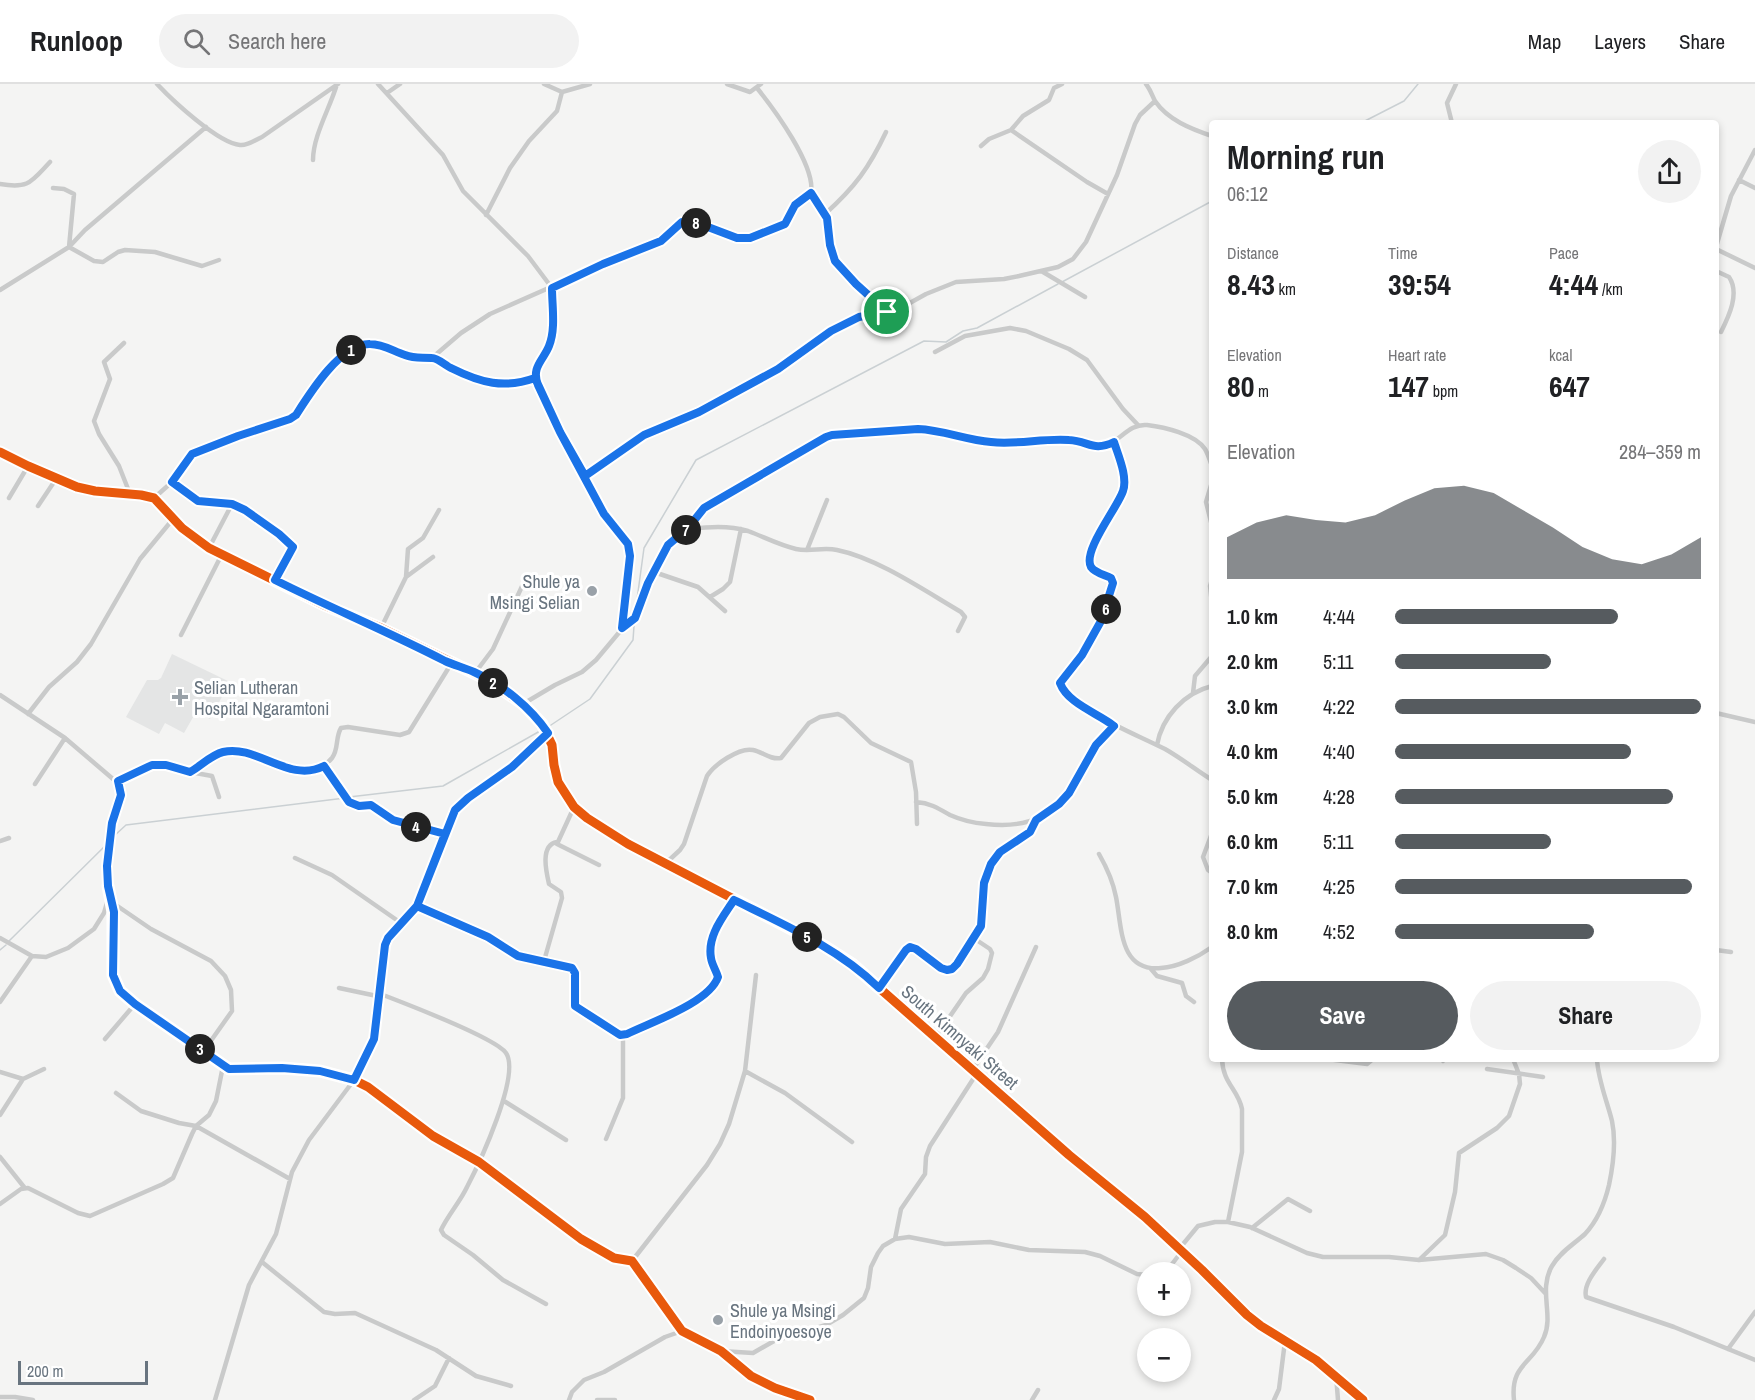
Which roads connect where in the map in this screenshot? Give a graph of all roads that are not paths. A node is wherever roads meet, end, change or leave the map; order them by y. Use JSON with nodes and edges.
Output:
{"nodes":[{"id":1,"x":157,"y":84,"type":"edge"},
{"id":2,"x":338,"y":84,"type":"edge"},
{"id":3,"x":378,"y":84,"type":"edge"},
{"id":4,"x":400,"y":84,"type":"edge"},
{"id":5,"x":544,"y":84,"type":"edge"},
{"id":6,"x":590,"y":84,"type":"edge"},
{"id":7,"x":727,"y":84,"type":"edge"},
{"id":8,"x":1062,"y":84,"type":"edge"},
{"id":9,"x":1146,"y":84,"type":"edge"},
{"id":10,"x":1456,"y":84,"type":"edge"},
{"id":11,"x":759,"y":86,"type":"edge"},
{"id":12,"x":562,"y":92,"type":"junction"},
{"id":13,"x":387,"y":93,"type":"junction"},
{"id":14,"x":1155,"y":101,"type":"junction"},
{"id":15,"x":1451,"y":120,"type":"edge"},
{"id":16,"x":206,"y":127,"type":"junction"},
{"id":17,"x":1011,"y":130,"type":"junction"},
{"id":18,"x":886,"y":132,"type":"dead end"},
{"id":19,"x":1209,"y":135,"type":"edge"},
{"id":20,"x":981,"y":146,"type":"dead end"},
{"id":21,"x":1755,"y":150,"type":"edge"},
{"id":22,"x":313,"y":160,"type":"dead end"},
{"id":23,"x":50,"y":162,"type":"dead end"},
{"id":24,"x":1739,"y":180,"type":"junction"},
{"id":25,"x":0,"y":184,"type":"edge"},
{"id":26,"x":53,"y":188,"type":"dead end"},
{"id":27,"x":1755,"y":188,"type":"edge"},
{"id":28,"x":811,"y":193,"type":"junction"},
{"id":29,"x":1108,"y":194,"type":"junction"},
{"id":30,"x":825,"y":214,"type":"junction"},
{"id":31,"x":486,"y":215,"type":"junction"},
{"id":32,"x":1719,"y":238,"type":"edge"},
{"id":33,"x":69,"y":247,"type":"junction"},
{"id":34,"x":1719,"y":250,"type":"edge"},
{"id":35,"x":219,"y":260,"type":"dead end"},
{"id":36,"x":1755,"y":268,"type":"edge"},
{"id":37,"x":1043,"y":272,"type":"junction"},
{"id":38,"x":1719,"y":272,"type":"edge"},
{"id":39,"x":552,"y":288,"type":"junction"},
{"id":40,"x":0,"y":290,"type":"edge"},
{"id":41,"x":1084,"y":297,"type":"dead end"},
{"id":42,"x":887,"y":312,"type":"junction"},
{"id":43,"x":1721,"y":332,"type":"dead end"},
{"id":44,"x":123,"y":343,"type":"dead end"},
{"id":45,"x":935,"y":352,"type":"dead end"},
{"id":46,"x":433,"y":357,"type":"junction"},
{"id":47,"x":535,"y":378,"type":"junction"},
{"id":48,"x":1138,"y":425,"type":"junction"},
{"id":49,"x":1114,"y":442,"type":"junction"},
{"id":50,"x":0,"y":452,"type":"edge"},
{"id":51,"x":1209,"y":459,"type":"edge"},
{"id":52,"x":28,"y":466,"type":"junction"},
{"id":53,"x":585,"y":476,"type":"junction"},
{"id":54,"x":56,"y":479,"type":"junction"},
{"id":55,"x":172,"y":482,"type":"junction"},
{"id":56,"x":1209,"y":492,"type":"edge"},
{"id":57,"x":130,"y":494,"type":"junction"},
{"id":58,"x":9,"y":498,"type":"dead end"},
{"id":59,"x":154,"y":498,"type":"junction"},
{"id":60,"x":827,"y":500,"type":"dead end"},
{"id":61,"x":232,"y":504,"type":"junction"},
{"id":62,"x":38,"y":506,"type":"dead end"},
{"id":63,"x":439,"y":510,"type":"dead end"},
{"id":64,"x":1209,"y":514,"type":"edge"},
{"id":65,"x":173,"y":519,"type":"junction"},
{"id":66,"x":688,"y":528,"type":"junction"},
{"id":67,"x":741,"y":530,"type":"junction"},
{"id":68,"x":209,"y":548,"type":"junction"},
{"id":69,"x":807,"y":550,"type":"junction"},
{"id":70,"x":222,"y":555,"type":"junction"},
{"id":71,"x":433,"y":557,"type":"dead end"},
{"id":72,"x":654,"y":572,"type":"junction"},
{"id":73,"x":405,"y":577,"type":"junction"},
{"id":74,"x":275,"y":580,"type":"junction"},
{"id":75,"x":524,"y":582,"type":"dead end"},
{"id":76,"x":710,"y":597,"type":"junction"},
{"id":77,"x":725,"y":611,"type":"dead end"},
{"id":78,"x":381,"y":628,"type":"junction"},
{"id":79,"x":622,"y":628,"type":"junction"},
{"id":80,"x":958,"y":631,"type":"dead end"},
{"id":81,"x":181,"y":635,"type":"dead end"},
{"id":82,"x":1209,"y":660,"type":"edge"},
{"id":83,"x":451,"y":664,"type":"junction"},
{"id":84,"x":475,"y":673,"type":"junction"},
{"id":85,"x":1209,"y":687,"type":"edge"},
{"id":86,"x":1193,"y":693,"type":"junction"},
{"id":87,"x":0,"y":696,"type":"edge"},
{"id":88,"x":523,"y":704,"type":"junction"},
{"id":89,"x":28,"y":714,"type":"junction"},
{"id":90,"x":1719,"y":714,"type":"edge"},
{"id":91,"x":1755,"y":722,"type":"edge"},
{"id":92,"x":1114,"y":726,"type":"junction"},
{"id":93,"x":548,"y":733,"type":"junction"},
{"id":94,"x":65,"y":738,"type":"junction"},
{"id":95,"x":1157,"y":745,"type":"junction"},
{"id":96,"x":324,"y":766,"type":"junction"},
{"id":97,"x":190,"y":772,"type":"junction"},
{"id":98,"x":1209,"y":778,"type":"edge"},
{"id":99,"x":118,"y":781,"type":"junction"},
{"id":100,"x":35,"y":784,"type":"dead end"},
{"id":101,"x":219,"y":797,"type":"dead end"},
{"id":102,"x":916,"y":802,"type":"junction"},
{"id":103,"x":574,"y":807,"type":"junction"},
{"id":104,"x":1036,"y":820,"type":"junction"},
{"id":105,"x":917,"y":824,"type":"dead end"},
{"id":106,"x":445,"y":834,"type":"junction"},
{"id":107,"x":9,"y":838,"type":"dead end"},
{"id":108,"x":0,"y":841,"type":"edge"},
{"id":109,"x":1209,"y":841,"type":"edge"},
{"id":110,"x":557,"y":842,"type":"junction"},
{"id":111,"x":1099,"y":854,"type":"dead end"},
{"id":112,"x":295,"y":858,"type":"dead end"},
{"id":113,"x":666,"y":863,"type":"junction"},
{"id":114,"x":599,"y":865,"type":"dead end"},
{"id":115,"x":1209,"y":871,"type":"edge"},
{"id":116,"x":108,"y":886,"type":"junction"},
{"id":117,"x":734,"y":900,"type":"junction"},
{"id":118,"x":112,"y":903,"type":"junction"},
{"id":119,"x":417,"y":906,"type":"junction"},
{"id":120,"x":401,"y":923,"type":"junction"},
{"id":121,"x":0,"y":938,"type":"edge"},
{"id":122,"x":975,"y":939,"type":"junction"},
{"id":123,"x":1036,"y":947,"type":"dead end"},
{"id":124,"x":1209,"y":949,"type":"edge"},
{"id":125,"x":1719,"y":950,"type":"edge"},
{"id":126,"x":1731,"y":952,"type":"dead end"},
{"id":127,"x":32,"y":956,"type":"junction"},
{"id":128,"x":544,"y":961,"type":"junction"},
{"id":129,"x":1151,"y":969,"type":"junction"},
{"id":130,"x":756,"y":975,"type":"dead end"},
{"id":131,"x":339,"y":988,"type":"dead end"},
{"id":132,"x":879,"y":988,"type":"junction"},
{"id":133,"x":378,"y":994,"type":"junction"},
{"id":134,"x":0,"y":1002,"type":"edge"},
{"id":135,"x":1194,"y":1002,"type":"dead end"},
{"id":136,"x":135,"y":1004,"type":"junction"},
{"id":137,"x":623,"y":1036,"type":"junction"},
{"id":138,"x":935,"y":1038,"type":"junction"},
{"id":139,"x":105,"y":1039,"type":"dead end"},
{"id":140,"x":203,"y":1052,"type":"junction"},
{"id":141,"x":1223,"y":1062,"type":"edge"},
{"id":142,"x":1349,"y":1062,"type":"edge"},
{"id":143,"x":1370,"y":1062,"type":"edge"},
{"id":144,"x":1514,"y":1062,"type":"edge"},
{"id":145,"x":1598,"y":1062,"type":"edge"},
{"id":146,"x":223,"y":1066,"type":"junction"},
{"id":147,"x":1487,"y":1069,"type":"dead end"},
{"id":148,"x":44,"y":1070,"type":"dead end"},
{"id":149,"x":745,"y":1071,"type":"junction"},
{"id":150,"x":975,"y":1071,"type":"junction"},
{"id":151,"x":0,"y":1072,"type":"edge"},
{"id":152,"x":1519,"y":1074,"type":"junction"},
{"id":153,"x":1543,"y":1077,"type":"dead end"},
{"id":154,"x":23,"y":1079,"type":"junction"},
{"id":155,"x":354,"y":1080,"type":"junction"},
{"id":156,"x":116,"y":1093,"type":"dead end"},
{"id":157,"x":504,"y":1101,"type":"junction"},
{"id":158,"x":0,"y":1115,"type":"edge"},
{"id":159,"x":196,"y":1126,"type":"junction"},
{"id":160,"x":566,"y":1140,"type":"dead end"},
{"id":161,"x":606,"y":1140,"type":"dead end"},
{"id":162,"x":852,"y":1142,"type":"dead end"},
{"id":163,"x":0,"y":1157,"type":"edge"},
{"id":164,"x":479,"y":1162,"type":"junction"},
{"id":165,"x":290,"y":1179,"type":"junction"},
{"id":166,"x":24,"y":1187,"type":"junction"},
{"id":167,"x":0,"y":1204,"type":"edge"},
{"id":168,"x":1310,"y":1211,"type":"dead end"},
{"id":169,"x":1228,"y":1222,"type":"junction"},
{"id":170,"x":1252,"y":1228,"type":"junction"},
{"id":171,"x":895,"y":1239,"type":"junction"},
{"id":172,"x":1181,"y":1250,"type":"junction"},
{"id":173,"x":1604,"y":1259,"type":"dead end"},
{"id":174,"x":1419,"y":1260,"type":"junction"},
{"id":175,"x":632,"y":1261,"type":"junction"},
{"id":176,"x":262,"y":1262,"type":"junction"},
{"id":177,"x":1175,"y":1262,"type":"edge"},
{"id":178,"x":1137,"y":1274,"type":"edge"},
{"id":179,"x":1545,"y":1293,"type":"junction"},
{"id":180,"x":546,"y":1304,"type":"dead end"},
{"id":181,"x":1755,"y":1312,"type":"edge"},
{"id":182,"x":682,"y":1331,"type":"junction"},
{"id":183,"x":1285,"y":1341,"type":"junction"},
{"id":184,"x":1728,"y":1349,"type":"junction"},
{"id":185,"x":721,"y":1351,"type":"junction"},
{"id":186,"x":449,"y":1358,"type":"junction"},
{"id":187,"x":1755,"y":1360,"type":"edge"},
{"id":188,"x":1336,"y":1375,"type":"junction"},
{"id":189,"x":510,"y":1386,"type":"dead end"},
{"id":190,"x":1038,"y":1390,"type":"dead end"},
{"id":191,"x":0,"y":1397,"type":"edge"},
{"id":192,"x":33,"y":1400,"type":"edge"},
{"id":193,"x":215,"y":1400,"type":"edge"},
{"id":194,"x":414,"y":1400,"type":"edge"},
{"id":195,"x":570,"y":1400,"type":"edge"},
{"id":196,"x":597,"y":1400,"type":"edge"},
{"id":197,"x":615,"y":1400,"type":"edge"},
{"id":198,"x":810,"y":1400,"type":"edge"},
{"id":199,"x":1032,"y":1400,"type":"edge"},
{"id":200,"x":1274,"y":1400,"type":"edge"},
{"id":201,"x":1338,"y":1400,"type":"edge"},
{"id":202,"x":1363,"y":1400,"type":"edge"},
{"id":203,"x":1514,"y":1400,"type":"edge"}],
"edges":[{"from":1,"to":16,"type":"street"},
{"from":2,"to":16,"type":"street"},
{"from":2,"to":22,"type":"street"},
{"from":3,"to":13,"type":"street"},
{"from":4,"to":13,"type":"street"},
{"from":5,"to":12,"type":"street"},
{"from":6,"to":12,"type":"street"},
{"from":7,"to":11,"type":"street"},
{"from":8,"to":17,"type":"street"},
{"from":9,"to":14,"type":"street"},
{"from":10,"to":15,"type":"street"},
{"from":11,"to":28,"type":"street"},
{"from":12,"to":31,"type":"street"},
{"from":13,"to":31,"type":"street"},
{"from":14,"to":19,"type":"street"},
{"from":14,"to":29,"type":"street"},
{"from":16,"to":33,"type":"street"},
{"from":17,"to":20,"type":"street"},
{"from":17,"to":29,"type":"street"},
{"from":18,"to":30,"type":"street"},
{"from":21,"to":24,"type":"street"},
{"from":23,"to":25,"type":"street"},
{"from":24,"to":27,"type":"street"},
{"from":24,"to":32,"type":"street"},
{"from":26,"to":33,"type":"street"},
{"from":28,"to":30,"type":"street"},
{"from":28,"to":39,"type":"street"},
{"from":29,"to":37,"type":"street"},
{"from":30,"to":42,"type":"street"},
{"from":31,"to":39,"type":"street"},
{"from":33,"to":35,"type":"street"},
{"from":33,"to":40,"type":"street"},
{"from":34,"to":36,"type":"street"},
{"from":37,"to":41,"type":"street"},
{"from":37,"to":42,"type":"street"},
{"from":38,"to":43,"type":"street"},
{"from":39,"to":46,"type":"street"},
{"from":39,"to":47,"type":"street"},
{"from":42,"to":53,"type":"street"},
{"from":44,"to":57,"type":"street"},
{"from":45,"to":48,"type":"street"},
{"from":46,"to":47,"type":"street"},
{"from":46,"to":55,"type":"street"},
{"from":47,"to":53,"type":"street"},
{"from":48,"to":49,"type":"street"},
{"from":48,"to":51,"type":"street"},
{"from":49,"to":66,"type":"street"},
{"from":49,"to":92,"type":"street"},
{"from":50,"to":52,"type":"street"},
{"from":52,"to":54,"type":"street"},
{"from":52,"to":58,"type":"street"},
{"from":53,"to":79,"type":"street"},
{"from":54,"to":57,"type":"street"},
{"from":54,"to":62,"type":"street"},
{"from":55,"to":59,"type":"street"},
{"from":55,"to":61,"type":"street"},
{"from":56,"to":64,"type":"street"},
{"from":57,"to":59,"type":"street"},
{"from":59,"to":65,"type":"street","name":"South Kimnyaki Street"},
{"from":60,"to":69,"type":"street"},
{"from":61,"to":68,"type":"street"},
{"from":61,"to":74,"type":"street"},
{"from":63,"to":73,"type":"street"},
{"from":65,"to":68,"type":"street","name":"South Kimnyaki Street"},
{"from":65,"to":89,"type":"street"},
{"from":66,"to":67,"type":"street"},
{"from":66,"to":72,"type":"street"},
{"from":67,"to":69,"type":"street"},
{"from":67,"to":76,"type":"street"},
{"from":68,"to":70,"type":"street","name":"South Kimnyaki Street"},
{"from":69,"to":80,"type":"street"},
{"from":70,"to":74,"type":"street","name":"South Kimnyaki Street"},
{"from":70,"to":81,"type":"street"},
{"from":71,"to":73,"type":"street"},
{"from":72,"to":76,"type":"street"},
{"from":72,"to":79,"type":"street"},
{"from":73,"to":78,"type":"street"},
{"from":74,"to":78,"type":"street","name":"South Kimnyaki Street"},
{"from":75,"to":84,"type":"street"},
{"from":76,"to":77,"type":"street"},
{"from":78,"to":83,"type":"street","name":"South Kimnyaki Street"},
{"from":79,"to":88,"type":"street"},
{"from":82,"to":86,"type":"street"},
{"from":83,"to":84,"type":"street","name":"South Kimnyaki Street"},
{"from":83,"to":96,"type":"street"},
{"from":84,"to":88,"type":"street","name":"South Kimnyaki Street"},
{"from":85,"to":86,"type":"street"},
{"from":86,"to":95,"type":"street"},
{"from":87,"to":89,"type":"street"},
{"from":88,"to":93,"type":"street","name":"South Kimnyaki Street"},
{"from":89,"to":94,"type":"street"},
{"from":90,"to":91,"type":"street"},
{"from":92,"to":95,"type":"street"},
{"from":92,"to":104,"type":"street"},
{"from":93,"to":103,"type":"street","name":"South Kimnyaki Street"},
{"from":93,"to":106,"type":"street"},
{"from":94,"to":99,"type":"street"},
{"from":94,"to":100,"type":"street"},
{"from":95,"to":98,"type":"street"},
{"from":96,"to":97,"type":"street"},
{"from":96,"to":106,"type":"street"},
{"from":97,"to":99,"type":"street"},
{"from":97,"to":101,"type":"street"},
{"from":99,"to":116,"type":"street"},
{"from":102,"to":104,"type":"street"},
{"from":102,"to":105,"type":"street"},
{"from":102,"to":113,"type":"street"},
{"from":103,"to":110,"type":"street"},
{"from":103,"to":113,"type":"street","name":"South Kimnyaki Street"},
{"from":104,"to":122,"type":"street"},
{"from":106,"to":119,"type":"street"},
{"from":107,"to":108,"type":"street"},
{"from":109,"to":115,"type":"street"},
{"from":110,"to":114,"type":"street"},
{"from":110,"to":128,"type":"street"},
{"from":111,"to":129,"type":"street"},
{"from":112,"to":120,"type":"street"},
{"from":113,"to":117,"type":"street","name":"South Kimnyaki Street"},
{"from":116,"to":118,"type":"street"},
{"from":116,"to":127,"type":"street"},
{"from":117,"to":132,"type":"street","name":"South Kimnyaki Street"},
{"from":117,"to":137,"type":"street"},
{"from":118,"to":136,"type":"street"},
{"from":118,"to":140,"type":"street"},
{"from":119,"to":120,"type":"street"},
{"from":119,"to":128,"type":"street"},
{"from":120,"to":133,"type":"street"},
{"from":121,"to":127,"type":"street"},
{"from":122,"to":132,"type":"street"},
{"from":122,"to":138,"type":"street"},
{"from":123,"to":150,"type":"street"},
{"from":124,"to":129,"type":"street"},
{"from":125,"to":126,"type":"street"},
{"from":127,"to":134,"type":"street"},
{"from":128,"to":137,"type":"street"},
{"from":129,"to":135,"type":"street"},
{"from":130,"to":149,"type":"street"},
{"from":131,"to":133,"type":"street"},
{"from":132,"to":138,"type":"street","name":"South Kimnyaki Street"},
{"from":133,"to":155,"type":"street"},
{"from":133,"to":157,"type":"street"},
{"from":136,"to":139,"type":"street"},
{"from":136,"to":140,"type":"street"},
{"from":137,"to":161,"type":"street"},
{"from":138,"to":150,"type":"street","name":"South Kimnyaki Street"},
{"from":140,"to":146,"type":"street"},
{"from":141,"to":169,"type":"street"},
{"from":142,"to":143,"type":"street"},
{"from":144,"to":152,"type":"street"},
{"from":145,"to":179,"type":"street"},
{"from":146,"to":155,"type":"street"},
{"from":146,"to":159,"type":"street"},
{"from":147,"to":152,"type":"street"},
{"from":148,"to":154,"type":"street"},
{"from":149,"to":162,"type":"street"},
{"from":149,"to":175,"type":"street"},
{"from":150,"to":171,"type":"street"},
{"from":150,"to":172,"type":"street","name":"South Kimnyaki Street"},
{"from":151,"to":154,"type":"street"},
{"from":152,"to":153,"type":"street"},
{"from":152,"to":174,"type":"street"},
{"from":154,"to":158,"type":"street"},
{"from":155,"to":164,"type":"street"},
{"from":155,"to":165,"type":"street"},
{"from":156,"to":159,"type":"street"},
{"from":157,"to":160,"type":"street"},
{"from":157,"to":164,"type":"street"},
{"from":159,"to":165,"type":"street"},
{"from":159,"to":166,"type":"street"},
{"from":163,"to":166,"type":"street"},
{"from":164,"to":175,"type":"street"},
{"from":164,"to":180,"type":"street"},
{"from":165,"to":176,"type":"street"},
{"from":166,"to":167,"type":"street"},
{"from":168,"to":170,"type":"street"},
{"from":169,"to":170,"type":"street"},
{"from":169,"to":172,"type":"street"},
{"from":170,"to":174,"type":"street"},
{"from":171,"to":178,"type":"street"},
{"from":171,"to":185,"type":"street"},
{"from":172,"to":177,"type":"street"},
{"from":172,"to":183,"type":"street","name":"South Kimnyaki Street"},
{"from":173,"to":184,"type":"street"},
{"from":174,"to":179,"type":"street"},
{"from":175,"to":182,"type":"street"},
{"from":176,"to":186,"type":"street"},
{"from":176,"to":193,"type":"street"},
{"from":179,"to":203,"type":"street"},
{"from":181,"to":184,"type":"street"},
{"from":182,"to":185,"type":"street"},
{"from":182,"to":195,"type":"street"},
{"from":183,"to":188,"type":"street","name":"South Kimnyaki Street"},
{"from":183,"to":200,"type":"street"},
{"from":184,"to":187,"type":"street"},
{"from":185,"to":198,"type":"street"},
{"from":186,"to":189,"type":"street"},
{"from":186,"to":194,"type":"street"},
{"from":188,"to":201,"type":"street"},
{"from":188,"to":202,"type":"street","name":"South Kimnyaki Street"},
{"from":190,"to":199,"type":"street"},
{"from":191,"to":192,"type":"street"},
{"from":196,"to":197,"type":"street"}]}
